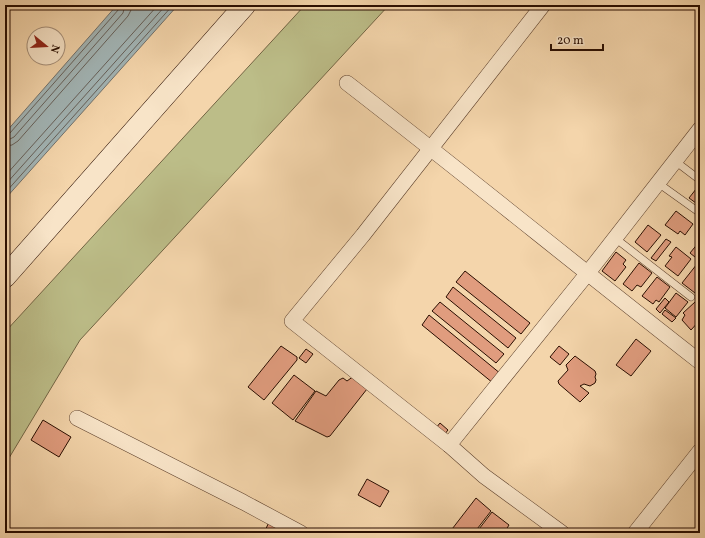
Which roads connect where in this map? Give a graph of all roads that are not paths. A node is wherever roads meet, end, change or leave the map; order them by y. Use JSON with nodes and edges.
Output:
{"nodes":[{"id":1,"x":245,"y":5,"type":"edge"},
{"id":2,"x":543,"y":5,"type":"edge"},
{"id":3,"x":347,"y":84,"type":"dead end"},
{"id":4,"x":700,"y":129,"type":"edge"},
{"id":5,"x":430,"y":148,"type":"junction"},
{"id":6,"x":675,"y":161,"type":"junction"},
{"id":7,"x":700,"y":180,"type":"edge"},
{"id":8,"x":658,"y":183,"type":"junction"},
{"id":9,"x":700,"y":213,"type":"edge"},
{"id":10,"x":615,"y":238,"type":"junction"},
{"id":11,"x":587,"y":274,"type":"junction"},
{"id":12,"x":5,"y":277,"type":"edge"},
{"id":13,"x":691,"y":297,"type":"dead end"},
{"id":14,"x":700,"y":362,"type":"edge"},
{"id":15,"x":77,"y":418,"type":"dead end"},
{"id":16,"x":449,"y":445,"type":"junction"},
{"id":17,"x":700,"y":451,"type":"edge"},
{"id":18,"x":301,"y":533,"type":"edge"},
{"id":19,"x":562,"y":533,"type":"edge"},
{"id":20,"x":635,"y":533,"type":"edge"}],
"edges":[{"from":1,"to":12,"type":"street"},
{"from":2,"to":5,"type":"street"},
{"from":3,"to":5,"type":"street"},
{"from":4,"to":6,"type":"street"},
{"from":5,"to":11,"type":"street"},
{"from":5,"to":16,"type":"street"},
{"from":6,"to":7,"type":"lane"},
{"from":6,"to":8,"type":"street"},
{"from":8,"to":9,"type":"lane"},
{"from":8,"to":10,"type":"street"},
{"from":10,"to":11,"type":"street"},
{"from":10,"to":13,"type":"lane"},
{"from":11,"to":14,"type":"street"},
{"from":11,"to":16,"type":"street"},
{"from":15,"to":18,"type":"street"},
{"from":16,"to":19,"type":"street"},
{"from":17,"to":20,"type":"street"}]}
